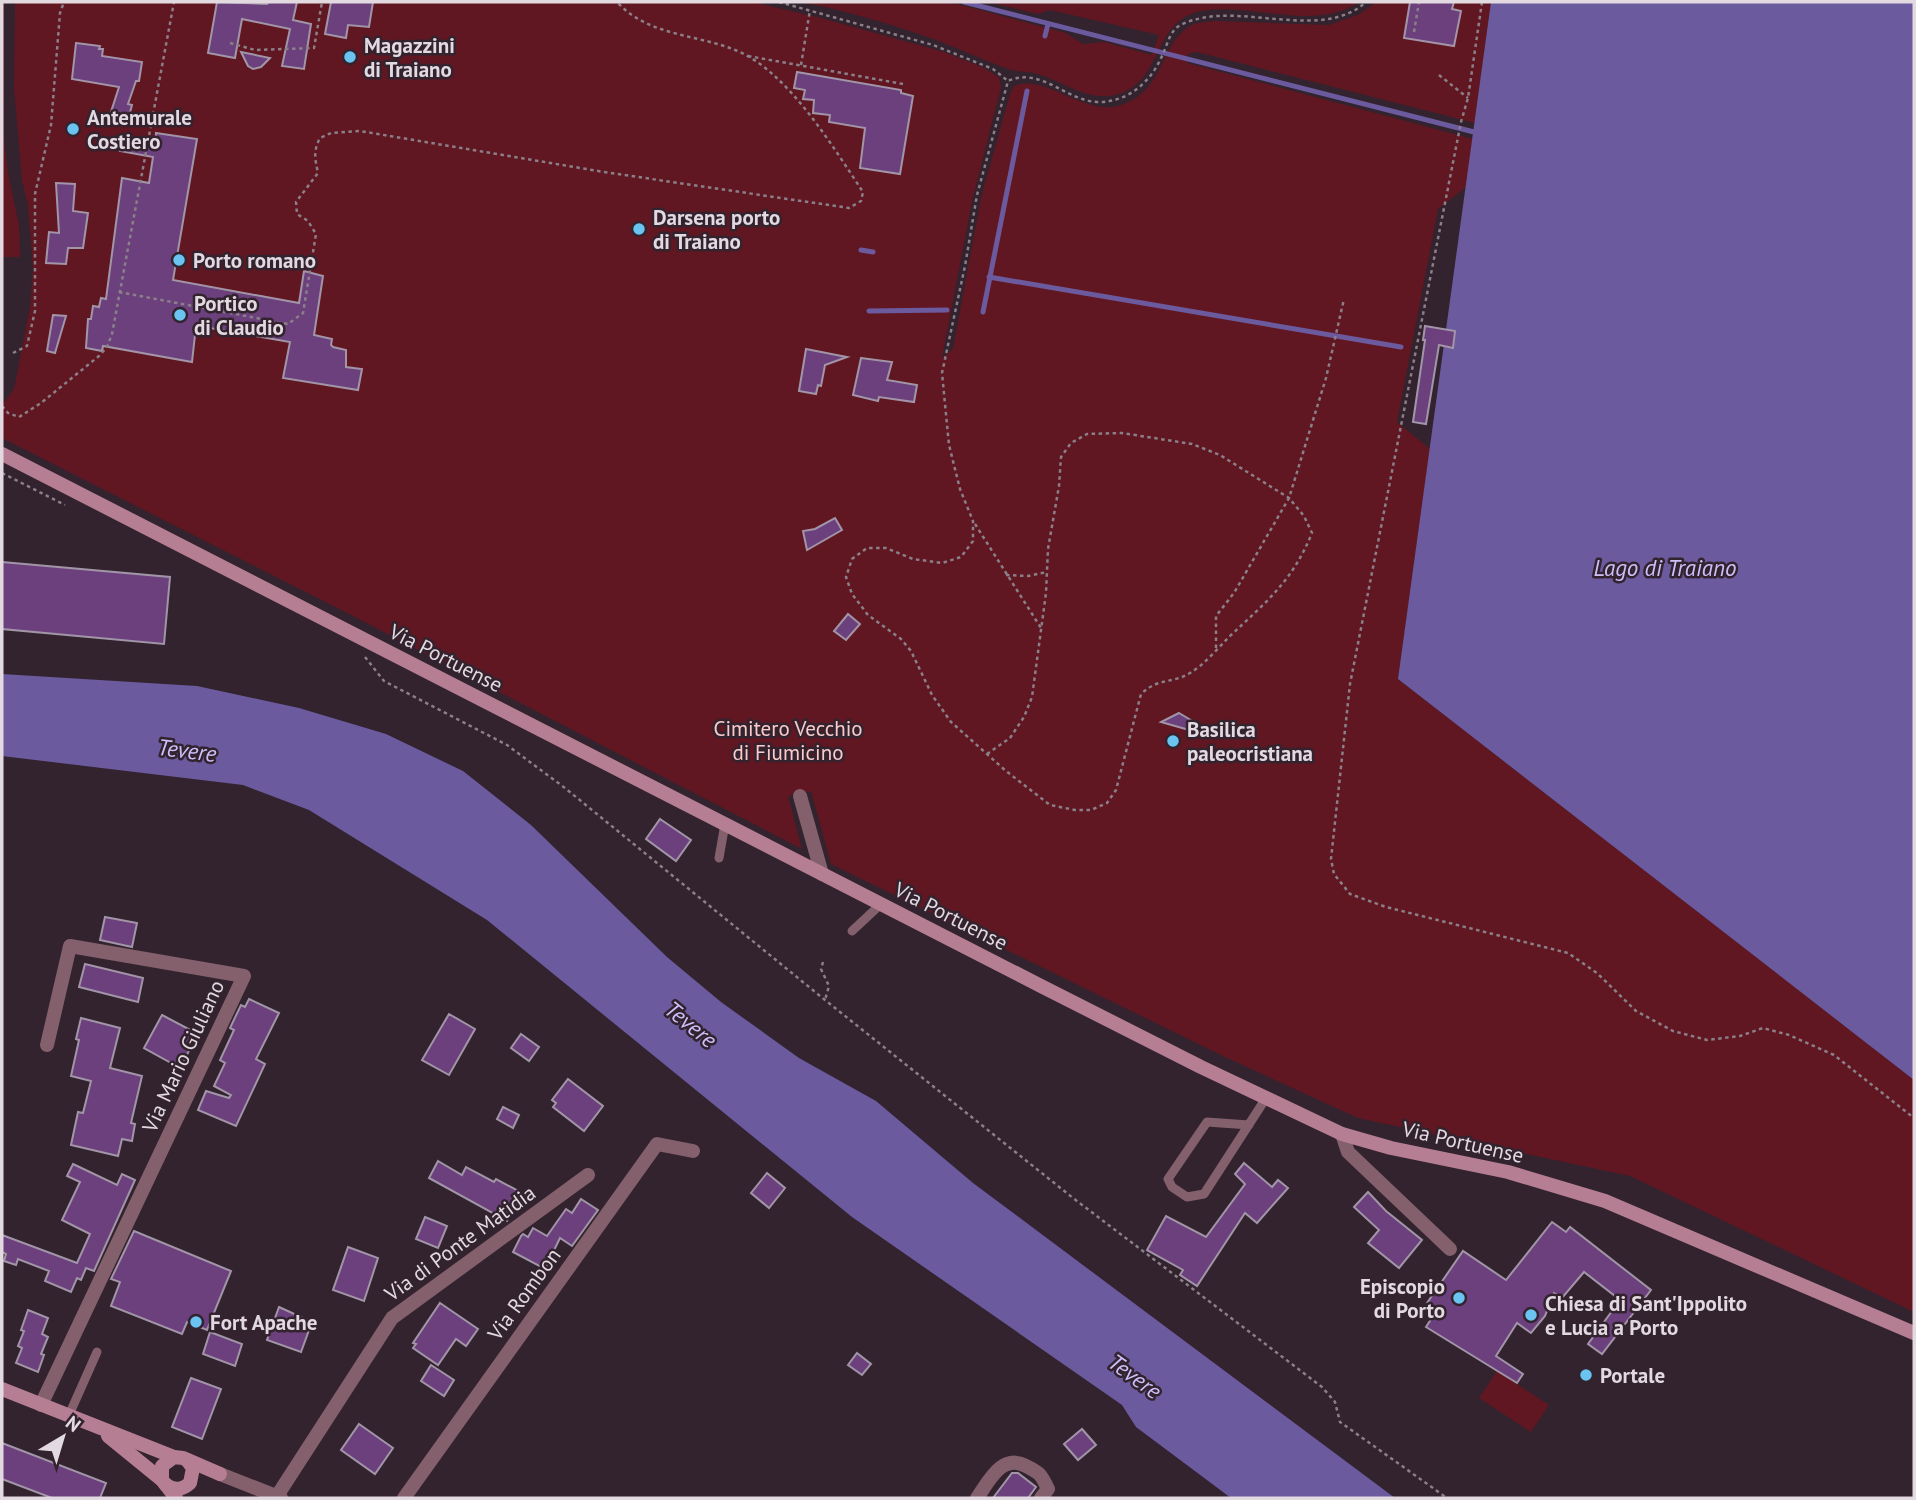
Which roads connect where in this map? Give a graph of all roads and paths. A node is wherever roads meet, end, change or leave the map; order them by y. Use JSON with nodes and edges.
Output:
{"nodes":[{"id":1,"x":64,"y":2,"type":"edge"},
{"id":2,"x":174,"y":2,"type":"edge"},
{"id":3,"x":322,"y":2,"type":"edge"},
{"id":4,"x":617,"y":2,"type":"edge"},
{"id":5,"x":779,"y":2,"type":"edge"},
{"id":6,"x":1366,"y":2,"type":"edge"},
{"id":7,"x":1419,"y":2,"type":"edge"},
{"id":8,"x":1482,"y":2,"type":"edge"},
{"id":9,"x":810,"y":10,"type":"junction"},
{"id":10,"x":1414,"y":32,"type":"dead end"},
{"id":11,"x":230,"y":43,"type":"dead end"},
{"id":12,"x":745,"y":55,"type":"junction"},
{"id":13,"x":801,"y":67,"type":"junction"},
{"id":14,"x":1439,"y":75,"type":"dead end"},
{"id":15,"x":1009,"y":81,"type":"junction"},
{"id":16,"x":903,"y":84,"type":"dead end"},
{"id":17,"x":1468,"y":99,"type":"junction"},
{"id":18,"x":119,"y":292,"type":"junction"},
{"id":19,"x":1344,"y":299,"type":"dead end"},
{"id":20,"x":13,"y":353,"type":"dead end"},
{"id":21,"x":2,"y":406,"type":"edge"},
{"id":22,"x":2,"y":454,"type":"edge"},
{"id":23,"x":1289,"y":498,"type":"junction"},
{"id":24,"x":973,"y":521,"type":"junction"},
{"id":25,"x":1047,"y":572,"type":"junction"},
{"id":26,"x":1006,"y":575,"type":"junction"},
{"id":27,"x":1042,"y":628,"type":"junction"},
{"id":28,"x":1216,"y":649,"type":"junction"},
{"id":29,"x":372,"y":667,"type":"dead end"},
{"id":30,"x":987,"y":754,"type":"junction"},
{"id":31,"x":800,"y":796,"type":"dead end"},
{"id":32,"x":725,"y":824,"type":"junction"},
{"id":33,"x":719,"y":858,"type":"dead end"},
{"id":34,"x":822,"y":874,"type":"junction"},
{"id":35,"x":881,"y":904,"type":"junction"},
{"id":36,"x":852,"y":931,"type":"dead end"},
{"id":37,"x":823,"y":962,"type":"dead end"},
{"id":38,"x":825,"y":1000,"type":"junction"},
{"id":39,"x":47,"y":1045,"type":"dead end"},
{"id":40,"x":1266,"y":1098,"type":"junction"},
{"id":41,"x":1914,"y":1118,"type":"edge"},
{"id":42,"x":1249,"y":1125,"type":"junction"},
{"id":43,"x":1342,"y":1133,"type":"junction"},
{"id":44,"x":694,"y":1151,"type":"dead end"},
{"id":45,"x":588,"y":1175,"type":"dead end"},
{"id":46,"x":1450,"y":1249,"type":"dead end"},
{"id":47,"x":1914,"y":1334,"type":"edge"},
{"id":48,"x":97,"y":1352,"type":"dead end"},
{"id":49,"x":2,"y":1389,"type":"edge"},
{"id":50,"x":41,"y":1405,"type":"junction"},
{"id":51,"x":69,"y":1415,"type":"junction"},
{"id":52,"x":96,"y":1426,"type":"junction"},
{"id":53,"x":181,"y":1458,"type":"junction"},
{"id":54,"x":220,"y":1474,"type":"junction"},
{"id":55,"x":164,"y":1482,"type":"junction"},
{"id":56,"x":190,"y":1488,"type":"edge"},
{"id":57,"x":279,"y":1497,"type":"edge"},
{"id":58,"x":176,"y":1498,"type":"edge"},
{"id":59,"x":404,"y":1498,"type":"edge"},
{"id":60,"x":977,"y":1498,"type":"edge"},
{"id":61,"x":1041,"y":1498,"type":"edge"},
{"id":62,"x":1447,"y":1498,"type":"edge"}],
"edges":[{"from":1,"to":20,"type":"path"},
{"from":2,"to":18,"type":"path"},
{"from":3,"to":11,"type":"path"},
{"from":4,"to":12,"type":"path"},
{"from":5,"to":9,"type":"path"},
{"from":6,"to":15,"type":"path"},
{"from":7,"to":10,"type":"path"},
{"from":8,"to":17,"type":"path"},
{"from":9,"to":13,"type":"path"},
{"from":9,"to":15,"type":"path"},
{"from":12,"to":13,"type":"path"},
{"from":12,"to":18,"type":"path"},
{"from":13,"to":16,"type":"path"},
{"from":14,"to":17,"type":"path"},
{"from":15,"to":24,"type":"path"},
{"from":17,"to":41,"type":"path"},
{"from":18,"to":21,"type":"path"},
{"from":19,"to":23,"type":"path"},
{"from":22,"to":32,"type":"street","name":"Via Portuense"},
{"from":23,"to":25,"type":"path"},
{"from":23,"to":28,"type":"path"},
{"from":23,"to":28,"type":"path"},
{"from":24,"to":26,"type":"path"},
{"from":24,"to":30,"type":"path"},
{"from":25,"to":26,"type":"path"},
{"from":25,"to":27,"type":"path"},
{"from":26,"to":27,"type":"path"},
{"from":27,"to":30,"type":"path"},
{"from":28,"to":30,"type":"path"},
{"from":29,"to":38,"type":"path"},
{"from":31,"to":34,"type":"street"},
{"from":32,"to":33,"type":"lane"},
{"from":32,"to":34,"type":"street","name":"Via Portuense"},
{"from":34,"to":35,"type":"street","name":"Via Portuense"},
{"from":35,"to":36,"type":"lane"},
{"from":35,"to":40,"type":"street","name":"Via Portuense"},
{"from":37,"to":38,"type":"path"},
{"from":38,"to":62,"type":"path"},
{"from":39,"to":50,"type":"street","name":"Via Mario Giuliano"},
{"from":40,"to":42,"type":"lane"},
{"from":40,"to":43,"type":"street","name":"Via Portuense"},
{"from":42,"to":42,"type":"lane"},
{"from":43,"to":46,"type":"street"},
{"from":43,"to":47,"type":"street","name":"Via Portuense"},
{"from":44,"to":59,"type":"street","name":"Via Rombon"},
{"from":45,"to":57,"type":"street","name":"Via di Ponte Matidia"},
{"from":48,"to":51,"type":"lane"},
{"from":49,"to":50,"type":"street"},
{"from":50,"to":51,"type":"street"},
{"from":51,"to":52,"type":"street"},
{"from":52,"to":53,"type":"street"},
{"from":52,"to":55,"type":"street"},
{"from":53,"to":54,"type":"street"},
{"from":53,"to":55,"type":"street"},
{"from":53,"to":56,"type":"street"},
{"from":54,"to":56,"type":"street"},
{"from":54,"to":57,"type":"street"},
{"from":55,"to":56,"type":"street"},
{"from":55,"to":58,"type":"street"},
{"from":60,"to":61,"type":"street"}]}
